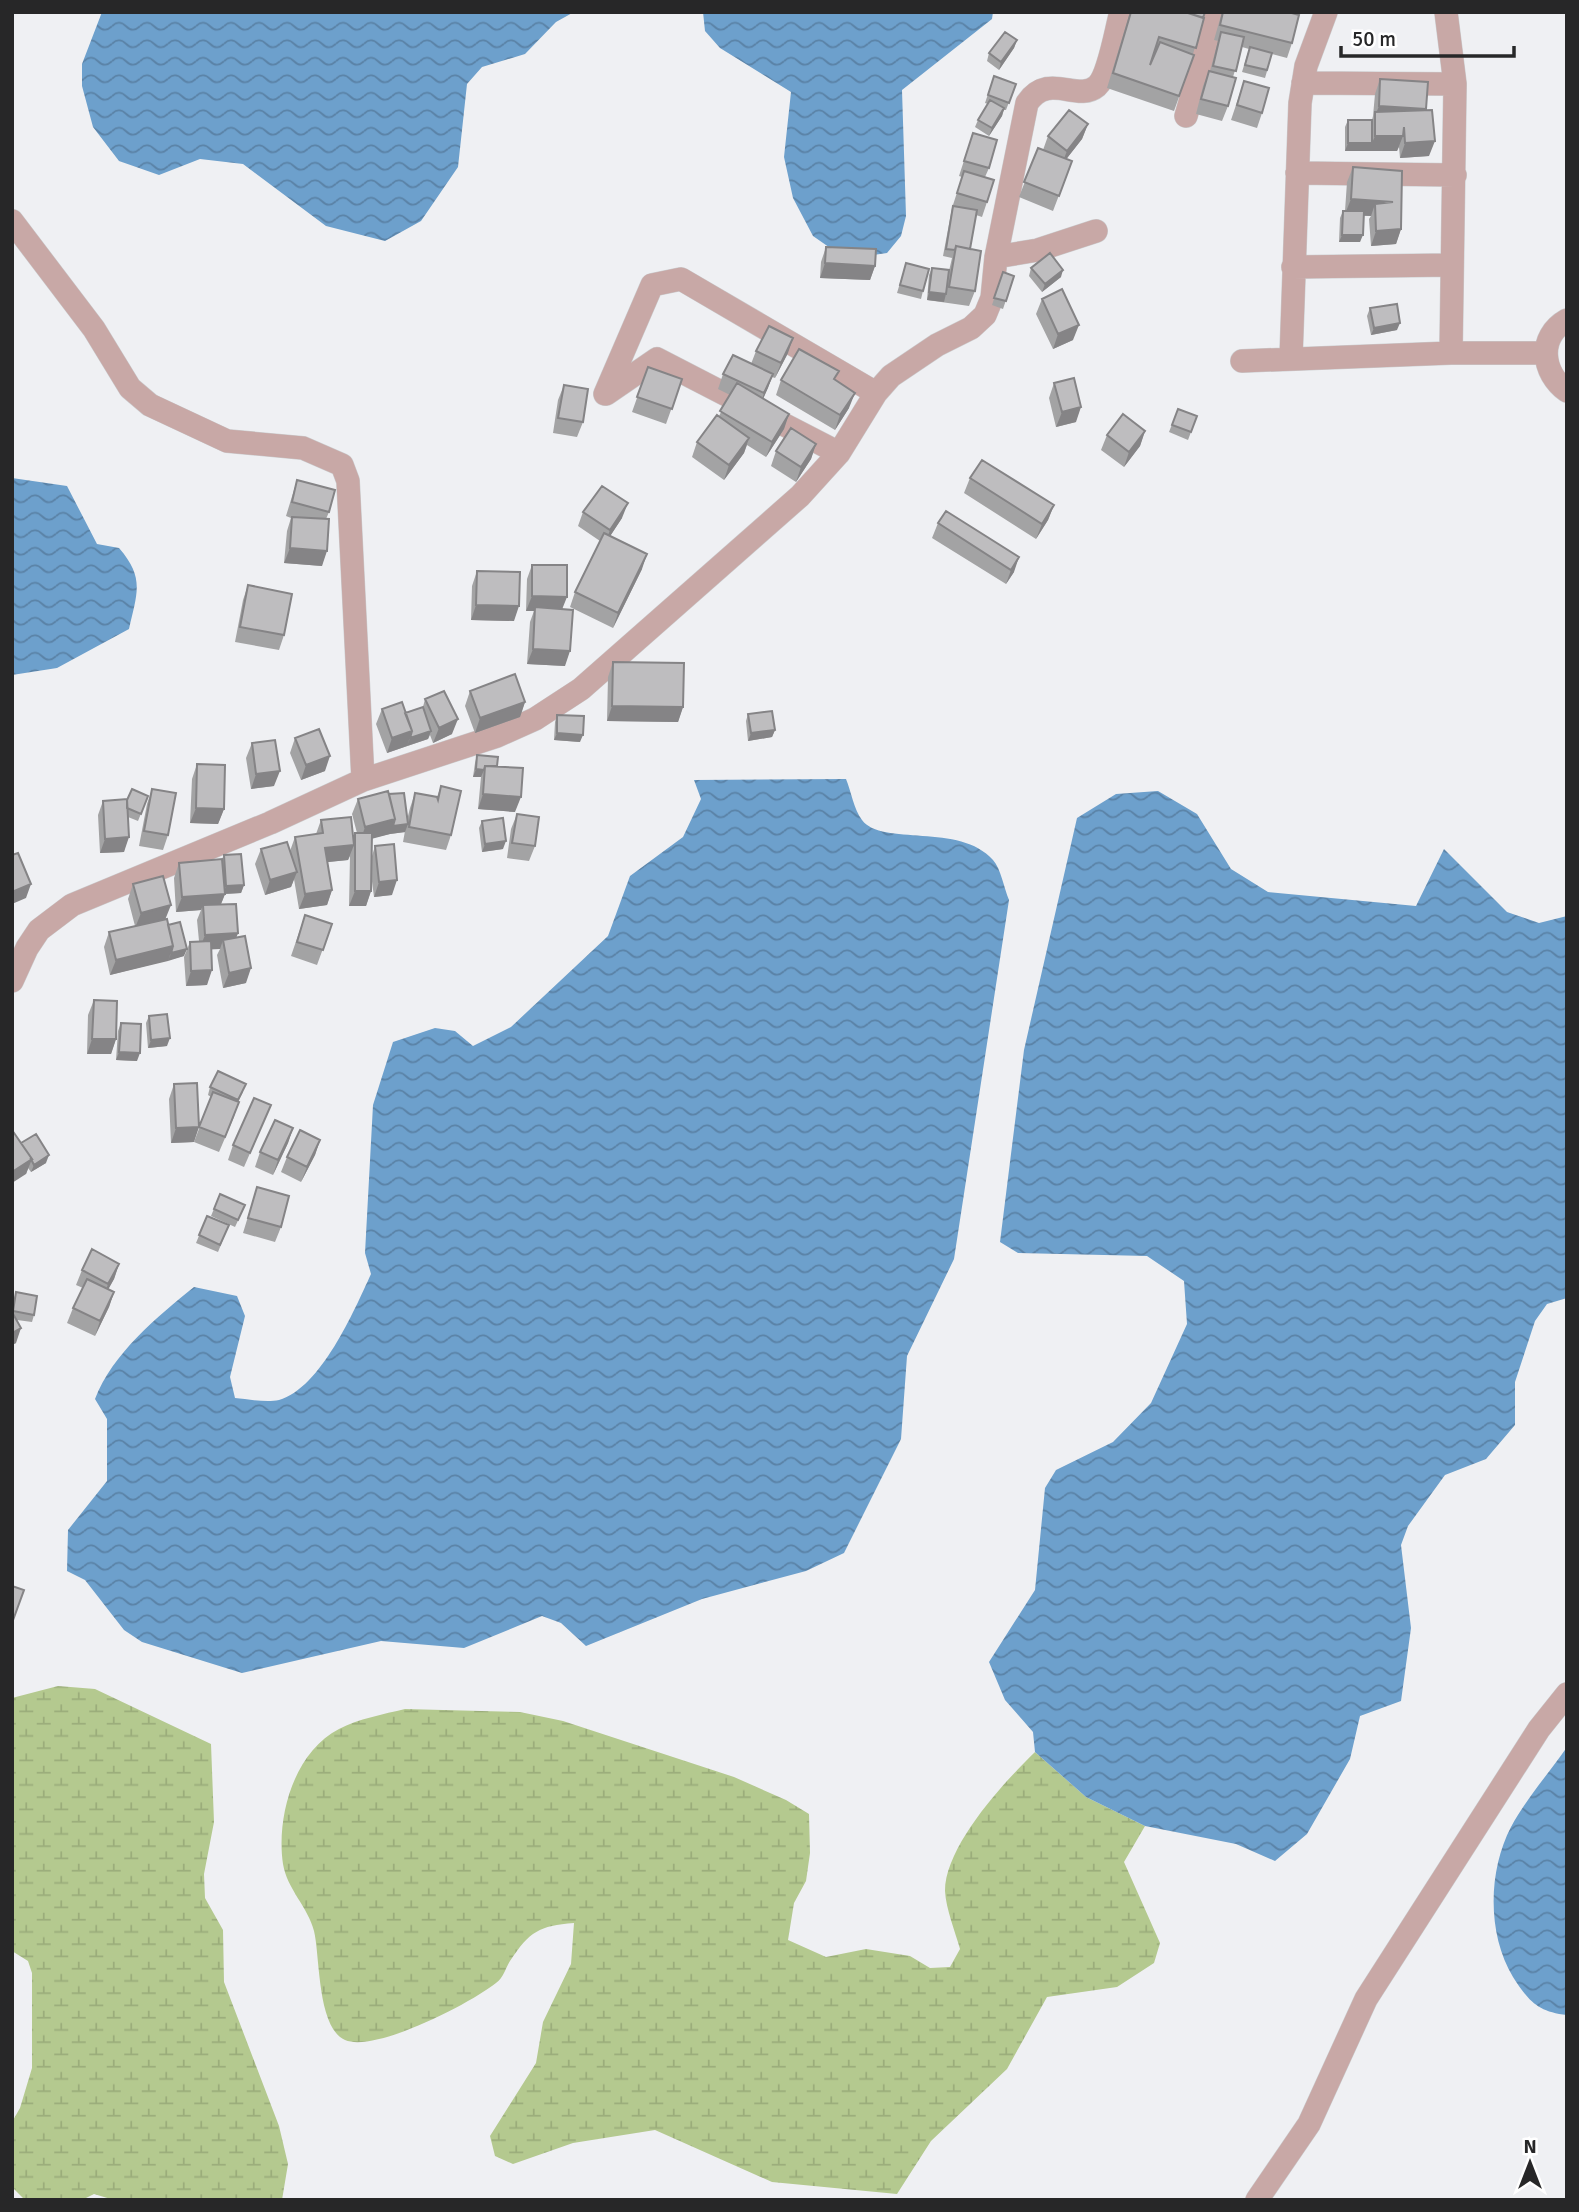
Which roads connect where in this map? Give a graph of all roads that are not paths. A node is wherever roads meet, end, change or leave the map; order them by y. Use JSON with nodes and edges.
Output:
{"nodes":[{"id":1,"x":1121,"y":12,"type":"edge"},
{"id":2,"x":1216,"y":12,"type":"edge"},
{"id":3,"x":1326,"y":12,"type":"edge"},
{"id":4,"x":1446,"y":12,"type":"edge"},
{"id":5,"x":1303,"y":83,"type":"junction"},
{"id":6,"x":1455,"y":84,"type":"junction"},
{"id":7,"x":1186,"y":116,"type":"dead end"},
{"id":8,"x":1297,"y":173,"type":"junction"},
{"id":9,"x":1455,"y":175,"type":"junction"},
{"id":10,"x":12,"y":221,"type":"edge"},
{"id":11,"x":1096,"y":231,"type":"dead end"},
{"id":12,"x":996,"y":257,"type":"junction"},
{"id":13,"x":1452,"y":265,"type":"junction"},
{"id":14,"x":1293,"y":267,"type":"junction"},
{"id":15,"x":1567,"y":320,"type":"edge"},
{"id":16,"x":1451,"y":353,"type":"junction"},
{"id":17,"x":1545,"y":353,"type":"junction"},
{"id":18,"x":1290,"y":358,"type":"junction"},
{"id":19,"x":1242,"y":361,"type":"dead end"},
{"id":20,"x":1567,"y":391,"type":"edge"},
{"id":21,"x":876,"y":393,"type":"junction"},
{"id":22,"x":839,"y":453,"type":"junction"},
{"id":23,"x":363,"y":780,"type":"junction"},
{"id":24,"x":12,"y":981,"type":"edge"},
{"id":25,"x":1567,"y":1694,"type":"edge"},
{"id":26,"x":1257,"y":2200,"type":"edge"}],
"edges":[{"from":1,"to":12,"type":"street"},
{"from":2,"to":7,"type":"street"},
{"from":3,"to":5,"type":"street"},
{"from":4,"to":6,"type":"street"},
{"from":5,"to":6,"type":"street"},
{"from":5,"to":8,"type":"street"},
{"from":6,"to":9,"type":"street"},
{"from":8,"to":9,"type":"street"},
{"from":8,"to":14,"type":"street"},
{"from":9,"to":13,"type":"street"},
{"from":10,"to":23,"type":"street"},
{"from":11,"to":12,"type":"street"},
{"from":12,"to":21,"type":"street"},
{"from":13,"to":14,"type":"street"},
{"from":13,"to":16,"type":"street"},
{"from":14,"to":18,"type":"street"},
{"from":15,"to":17,"type":"street"},
{"from":16,"to":17,"type":"street"},
{"from":16,"to":18,"type":"street"},
{"from":17,"to":20,"type":"street"},
{"from":18,"to":19,"type":"street"},
{"from":21,"to":22,"type":"street"},
{"from":21,"to":22,"type":"street"},
{"from":22,"to":23,"type":"street"},
{"from":23,"to":24,"type":"street"},
{"from":25,"to":26,"type":"street"}]}
